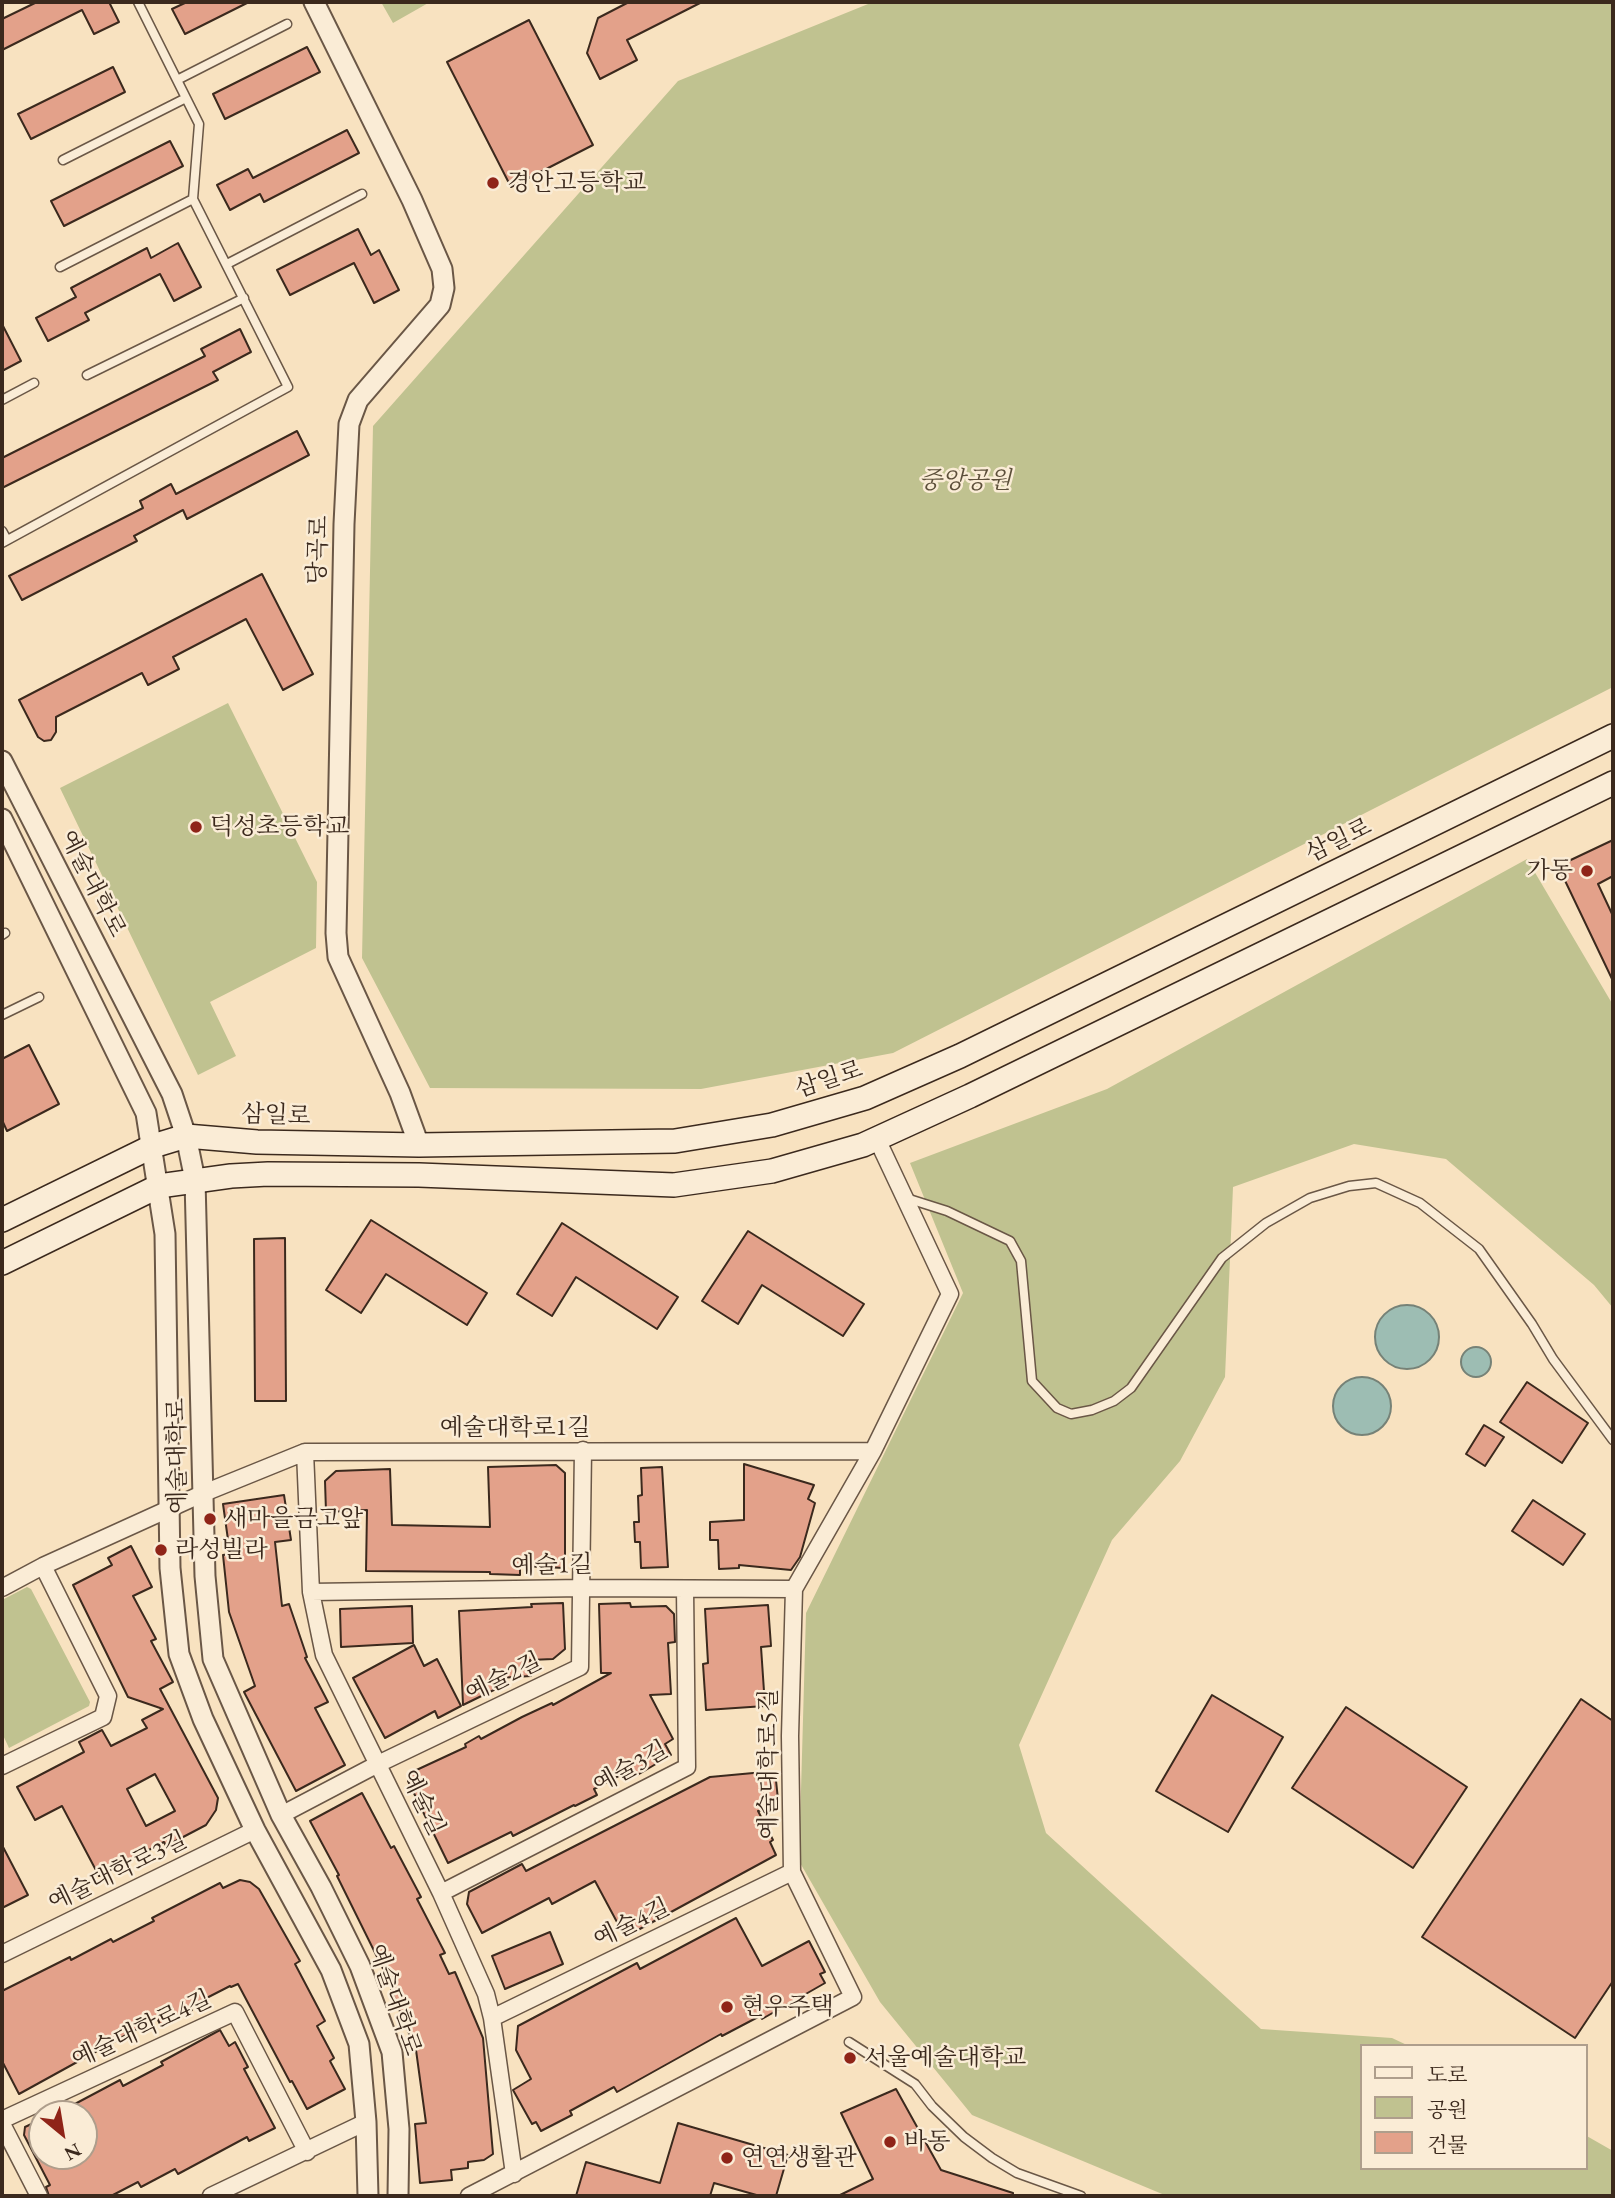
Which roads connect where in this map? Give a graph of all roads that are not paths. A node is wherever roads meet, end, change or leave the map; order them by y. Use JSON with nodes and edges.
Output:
{"nodes":[{"id":1,"x":138,"y":2,"type":"edge"},
{"id":2,"x":314,"y":2,"type":"edge"},
{"id":3,"x":287,"y":24,"type":"dead end"},
{"id":4,"x":177,"y":80,"type":"junction"},
{"id":5,"x":186,"y":98,"type":"junction"},
{"id":6,"x":63,"y":160,"type":"dead end"},
{"id":7,"x":362,"y":194,"type":"dead end"},
{"id":8,"x":193,"y":199,"type":"junction"},
{"id":9,"x":227,"y":264,"type":"junction"},
{"id":10,"x":61,"y":267,"type":"dead end"},
{"id":11,"x":244,"y":298,"type":"junction"},
{"id":12,"x":87,"y":375,"type":"dead end"},
{"id":13,"x":34,"y":383,"type":"dead end"},
{"id":14,"x":2,"y":400,"type":"edge"},
{"id":15,"x":2,"y":531,"type":"edge"},
{"id":16,"x":4,"y":542,"type":"edge"},
{"id":17,"x":1613,"y":736,"type":"edge"},
{"id":18,"x":2,"y":761,"type":"edge"},
{"id":19,"x":1613,"y":783,"type":"edge"},
{"id":20,"x":2,"y":819,"type":"edge"},
{"id":21,"x":39,"y":997,"type":"dead end"},
{"id":22,"x":2,"y":1015,"type":"edge"},
{"id":23,"x":186,"y":1136,"type":"junction"},
{"id":24,"x":877,"y":1139,"type":"junction"},
{"id":25,"x":419,"y":1145,"type":"junction"},
{"id":26,"x":153,"y":1146,"type":"junction"},
{"id":27,"x":195,"y":1180,"type":"junction"},
{"id":28,"x":159,"y":1186,"type":"junction"},
{"id":29,"x":906,"y":1198,"type":"junction"},
{"id":30,"x":2,"y":1220,"type":"edge"},
{"id":31,"x":2,"y":1263,"type":"edge"},
{"id":32,"x":1613,"y":1440,"type":"edge"},
{"id":33,"x":583,"y":1450,"type":"junction"},
{"id":34,"x":873,"y":1451,"type":"junction"},
{"id":35,"x":305,"y":1452,"type":"junction"},
{"id":36,"x":204,"y":1493,"type":"junction"},
{"id":37,"x":169,"y":1509,"type":"junction"},
{"id":38,"x":43,"y":1566,"type":"junction"},
{"id":39,"x":2,"y":1588,"type":"edge"},
{"id":40,"x":583,"y":1588,"type":"junction"},
{"id":41,"x":685,"y":1589,"type":"junction"},
{"id":42,"x":794,"y":1589,"type":"junction"},
{"id":43,"x":311,"y":1592,"type":"junction"},
{"id":44,"x":378,"y":1764,"type":"junction"},
{"id":45,"x":2,"y":1766,"type":"edge"},
{"id":46,"x":281,"y":1815,"type":"junction"},
{"id":47,"x":254,"y":1830,"type":"junction"},
{"id":48,"x":792,"y":1872,"type":"junction"},
{"id":49,"x":441,"y":1893,"type":"junction"},
{"id":50,"x":2,"y":1954,"type":"edge"},
{"id":51,"x":492,"y":2018,"type":"junction"},
{"id":52,"x":849,"y":2042,"type":"dead end"},
{"id":53,"x":2,"y":2122,"type":"edge"},
{"id":54,"x":366,"y":2122,"type":"junction"},
{"id":55,"x":307,"y":2152,"type":"junction"},
{"id":56,"x":514,"y":2174,"type":"junction"},
{"id":57,"x":39,"y":2196,"type":"edge"},
{"id":58,"x":211,"y":2196,"type":"edge"},
{"id":59,"x":368,"y":2196,"type":"edge"},
{"id":60,"x":398,"y":2196,"type":"edge"},
{"id":61,"x":469,"y":2196,"type":"edge"},
{"id":62,"x":1081,"y":2196,"type":"edge"}],
"edges":[{"from":1,"to":4,"type":"lane"},
{"from":2,"to":25,"type":"street","name":"당곡로"},
{"from":3,"to":4,"type":"lane"},
{"from":4,"to":5,"type":"lane"},
{"from":5,"to":6,"type":"lane"},
{"from":5,"to":8,"type":"lane"},
{"from":7,"to":9,"type":"lane"},
{"from":8,"to":9,"type":"lane"},
{"from":8,"to":10,"type":"lane"},
{"from":9,"to":11,"type":"lane"},
{"from":11,"to":12,"type":"lane"},
{"from":11,"to":16,"type":"lane"},
{"from":13,"to":14,"type":"lane"},
{"from":15,"to":16,"type":"lane"},
{"from":17,"to":25,"type":"main road","name":"삼일로"},
{"from":18,"to":23,"type":"street","name":"예술대학로"},
{"from":19,"to":24,"type":"main road"},
{"from":20,"to":26,"type":"street","name":"예술대학로"},
{"from":21,"to":22,"type":"lane"},
{"from":23,"to":25,"type":"main road","name":"삼일로"},
{"from":23,"to":26,"type":"main road","name":"삼일로"},
{"from":23,"to":27,"type":"street","name":"예술대학로"},
{"from":24,"to":27,"type":"main road"},
{"from":24,"to":29,"type":"street","name":"예술대학로5길"},
{"from":26,"to":28,"type":"street","name":"예술대학로"},
{"from":26,"to":30,"type":"main road","name":"삼일로"},
{"from":27,"to":28,"type":"main road"},
{"from":27,"to":36,"type":"street","name":"예술대학로"},
{"from":28,"to":31,"type":"main road"},
{"from":28,"to":37,"type":"street","name":"예술대학로"},
{"from":29,"to":32,"type":"lane"},
{"from":29,"to":34,"type":"street","name":"예술대학로5길"},
{"from":33,"to":34,"type":"street","name":"예술대학로1길"},
{"from":33,"to":35,"type":"street","name":"예술대학로1길"},
{"from":33,"to":40,"type":"street"},
{"from":34,"to":42,"type":"street","name":"예술대학로5길"},
{"from":35,"to":36,"type":"street","name":"예술대학로1길"},
{"from":35,"to":43,"type":"street","name":"예술길"},
{"from":36,"to":37,"type":"street","name":"예술대학로1길"},
{"from":36,"to":46,"type":"street","name":"예술대학로"},
{"from":37,"to":38,"type":"street","name":"예술대학로1길"},
{"from":37,"to":47,"type":"street","name":"예술대학로"},
{"from":38,"to":39,"type":"street","name":"예술대학로1길"},
{"from":38,"to":45,"type":"street"},
{"from":40,"to":41,"type":"street","name":"예술1길"},
{"from":40,"to":43,"type":"street","name":"예술1길"},
{"from":40,"to":44,"type":"street","name":"예술2길"},
{"from":41,"to":42,"type":"street","name":"예술1길"},
{"from":41,"to":49,"type":"street","name":"예술3길"},
{"from":42,"to":48,"type":"street","name":"예술대학로5길"},
{"from":43,"to":44,"type":"street","name":"예술길"},
{"from":44,"to":46,"type":"street"},
{"from":44,"to":49,"type":"street","name":"예술길"},
{"from":46,"to":60,"type":"street","name":"예술대학로"},
{"from":47,"to":50,"type":"street","name":"예술대학로3길"},
{"from":47,"to":54,"type":"street","name":"예술대학로"},
{"from":48,"to":51,"type":"street","name":"예술4길"},
{"from":48,"to":56,"type":"street","name":"예술대학로5길"},
{"from":49,"to":51,"type":"street","name":"예술길"},
{"from":51,"to":56,"type":"street","name":"예술길"},
{"from":52,"to":62,"type":"lane"},
{"from":53,"to":55,"type":"street","name":"예술대학로4길"},
{"from":53,"to":57,"type":"street"},
{"from":54,"to":55,"type":"street"},
{"from":54,"to":59,"type":"street","name":"예술대학로"},
{"from":55,"to":58,"type":"street"},
{"from":56,"to":61,"type":"street","name":"예술대학로5길"}]}
